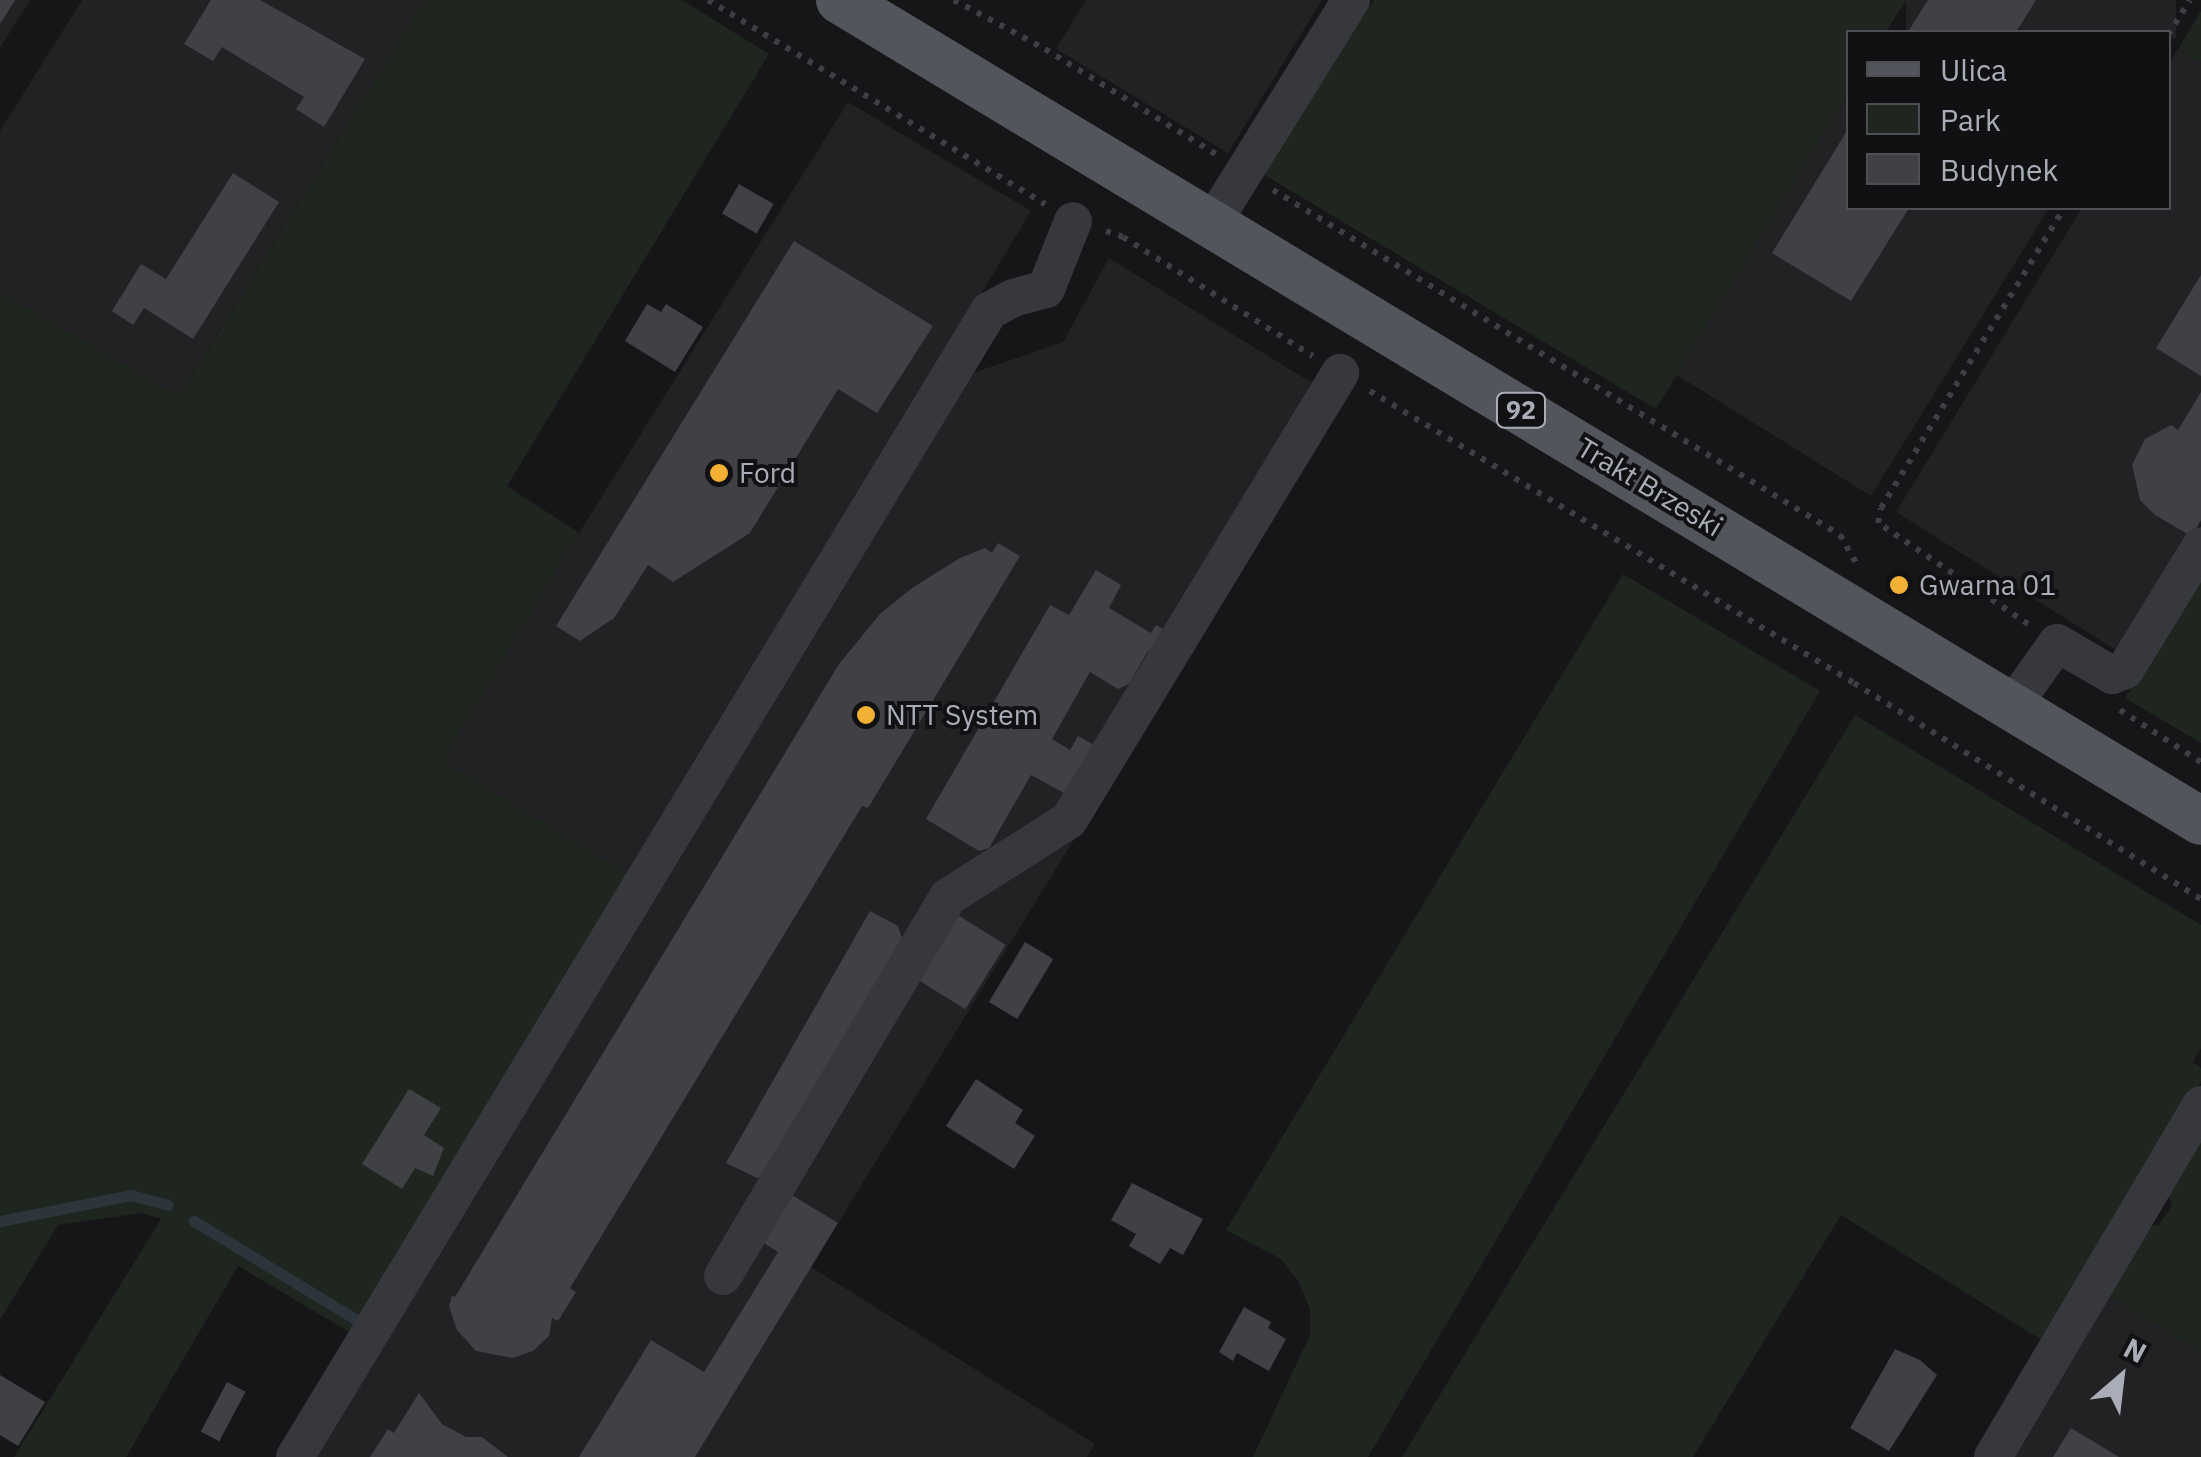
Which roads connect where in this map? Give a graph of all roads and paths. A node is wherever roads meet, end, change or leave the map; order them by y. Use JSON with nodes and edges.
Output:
{"nodes":[{"id":1,"x":708,"y":0,"type":"edge"},
{"id":2,"x":954,"y":0,"type":"edge"},
{"id":3,"x":1352,"y":0,"type":"edge"},
{"id":4,"x":2190,"y":0,"type":"edge"},
{"id":5,"x":862,"y":6,"type":"edge"},
{"id":6,"x":2171,"y":30,"type":"edge"},
{"id":7,"x":1244,"y":172,"type":"junction"},
{"id":8,"x":2063,"y":210,"type":"edge"},
{"id":9,"x":1073,"y":221,"type":"junction"},
{"id":10,"x":1211,"y":225,"type":"junction"},
{"id":11,"x":1340,"y":373,"type":"junction"},
{"id":12,"x":2201,"y":546,"type":"edge"},
{"id":13,"x":1860,"y":568,"type":"dead end"},
{"id":14,"x":2057,"y":643,"type":"junction"},
{"id":15,"x":2110,"y":704,"type":"dead end"},
{"id":16,"x":2013,"y":705,"type":"junction"},
{"id":17,"x":2201,"y":762,"type":"edge"},
{"id":18,"x":2201,"y":821,"type":"edge"},
{"id":19,"x":2201,"y":899,"type":"edge"},
{"id":20,"x":2201,"y":1105,"type":"edge"},
{"id":21,"x":723,"y":1276,"type":"dead end"},
{"id":22,"x":295,"y":1457,"type":"edge"},
{"id":23,"x":1992,"y":1457,"type":"edge"}],
"edges":[{"from":1,"to":9,"type":"path"},
{"from":2,"to":7,"type":"path"},
{"from":3,"to":7,"type":"lane"},
{"from":4,"to":6,"type":"path"},
{"from":5,"to":10,"type":"main road","name":"Trakt Brzeski","number":"92"},
{"from":7,"to":10,"type":"lane"},
{"from":7,"to":13,"type":"path"},
{"from":8,"to":14,"type":"path"},
{"from":9,"to":11,"type":"path"},
{"from":9,"to":22,"type":"lane"},
{"from":10,"to":16,"type":"main road","name":"Trakt Brzeski","number":"92"},
{"from":11,"to":19,"type":"path"},
{"from":11,"to":21,"type":"lane"},
{"from":12,"to":14,"type":"lane"},
{"from":14,"to":16,"type":"lane"},
{"from":15,"to":17,"type":"path"},
{"from":16,"to":18,"type":"main road","name":"Trakt Brzeski","number":"92"},
{"from":20,"to":23,"type":"lane"}]}
